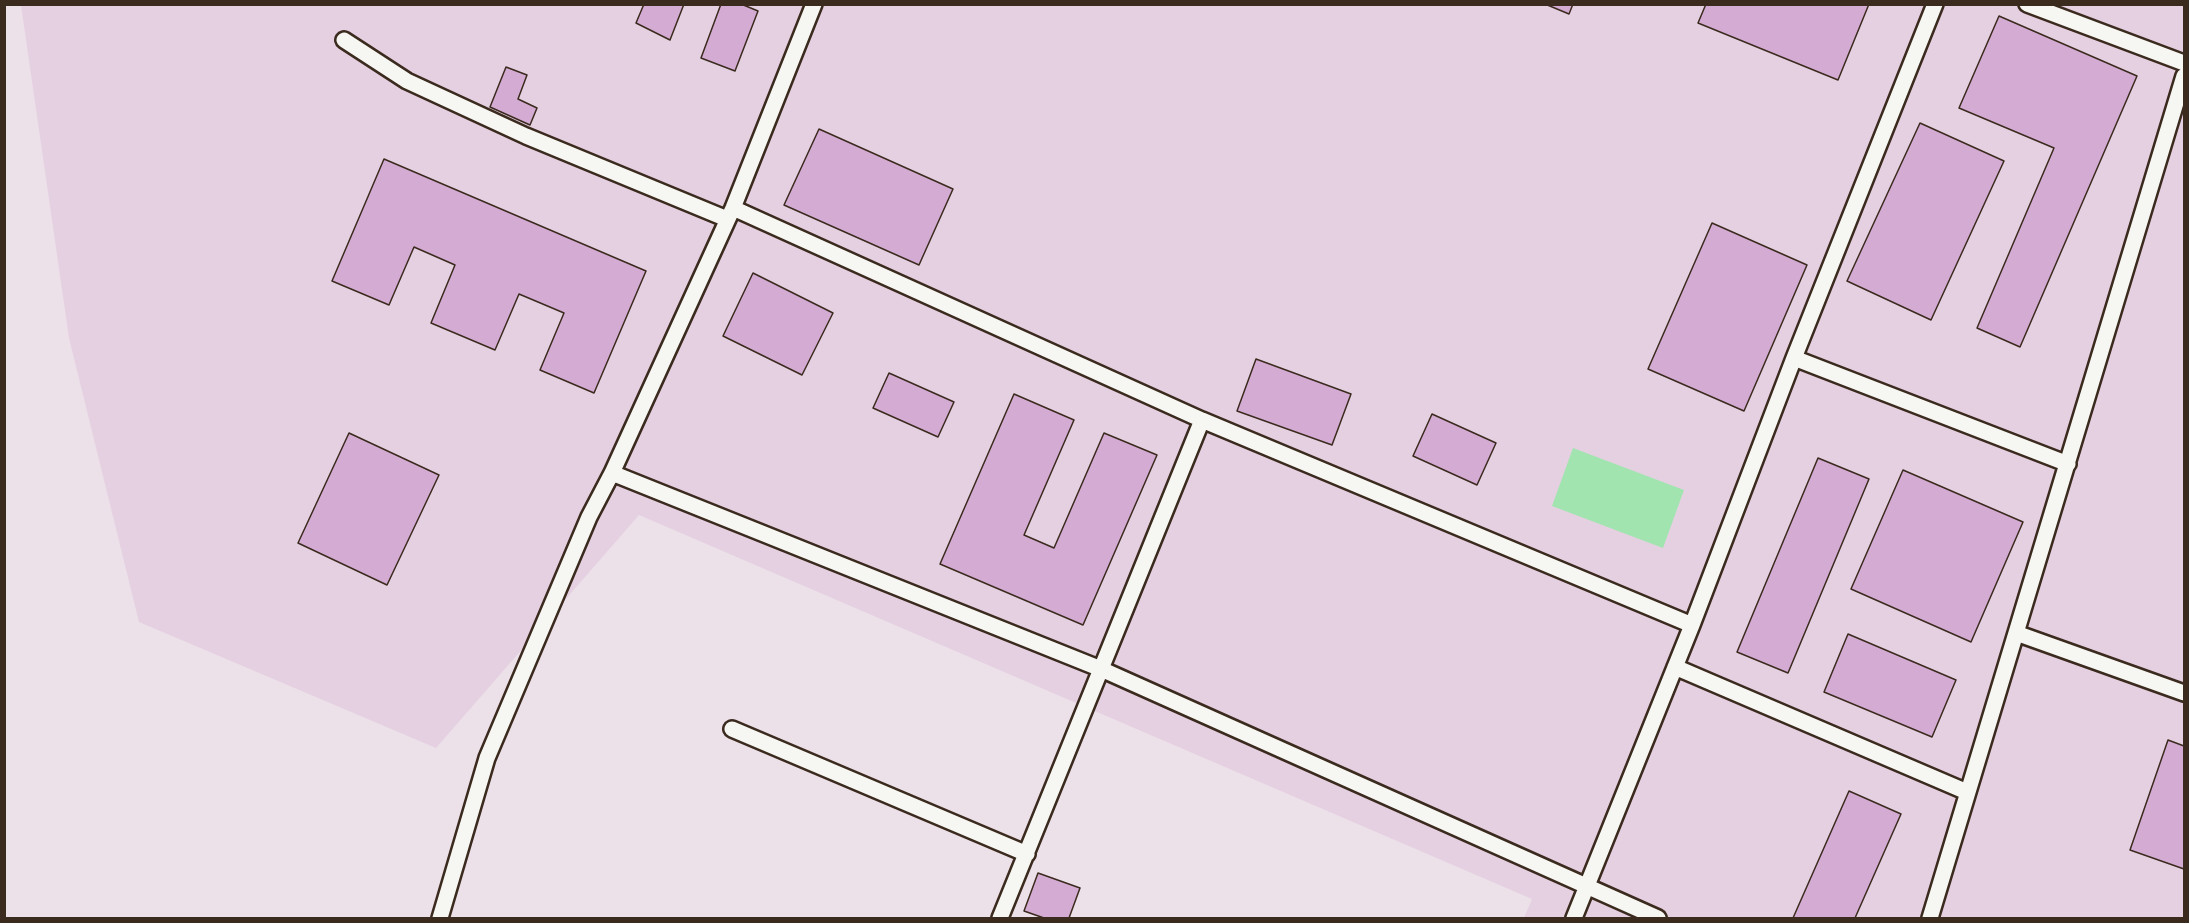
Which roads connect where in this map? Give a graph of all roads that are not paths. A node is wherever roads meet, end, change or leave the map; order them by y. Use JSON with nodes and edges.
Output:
{"nodes":[{"id":1,"x":814,"y":4,"type":"edge"},
{"id":2,"x":1935,"y":4,"type":"edge"},
{"id":3,"x":2027,"y":4,"type":"edge"},
{"id":4,"x":344,"y":40,"type":"dead end"},
{"id":5,"x":2184,"y":63,"type":"edge"},
{"id":6,"x":2184,"y":76,"type":"edge"},
{"id":7,"x":730,"y":213,"type":"junction"},
{"id":8,"x":1794,"y":358,"type":"junction"},
{"id":9,"x":1202,"y":420,"type":"junction"},
{"id":10,"x":2068,"y":464,"type":"junction"},
{"id":11,"x":612,"y":473,"type":"junction"},
{"id":12,"x":1692,"y":625,"type":"junction"},
{"id":13,"x":2016,"y":633,"type":"junction"},
{"id":14,"x":1675,"y":667,"type":"junction"},
{"id":15,"x":1101,"y":669,"type":"junction"},
{"id":16,"x":2184,"y":693,"type":"edge"},
{"id":17,"x":732,"y":729,"type":"dead end"},
{"id":18,"x":1967,"y":792,"type":"junction"},
{"id":19,"x":1027,"y":854,"type":"junction"},
{"id":20,"x":1585,"y":886,"type":"junction"},
{"id":21,"x":440,"y":918,"type":"edge"},
{"id":22,"x":1000,"y":918,"type":"edge"},
{"id":23,"x":1574,"y":918,"type":"edge"},
{"id":24,"x":1658,"y":918,"type":"edge"},
{"id":25,"x":1930,"y":918,"type":"edge"}],
"edges":[{"from":1,"to":7,"type":"lane"},
{"from":2,"to":8,"type":"lane"},
{"from":3,"to":5,"type":"lane"},
{"from":4,"to":7,"type":"lane"},
{"from":6,"to":10,"type":"lane"},
{"from":7,"to":9,"type":"lane"},
{"from":7,"to":11,"type":"lane"},
{"from":8,"to":10,"type":"lane"},
{"from":8,"to":12,"type":"lane"},
{"from":9,"to":12,"type":"lane"},
{"from":9,"to":15,"type":"lane"},
{"from":10,"to":13,"type":"lane"},
{"from":11,"to":15,"type":"lane"},
{"from":11,"to":21,"type":"lane"},
{"from":12,"to":14,"type":"lane"},
{"from":13,"to":16,"type":"lane"},
{"from":13,"to":18,"type":"lane"},
{"from":14,"to":18,"type":"lane"},
{"from":14,"to":20,"type":"lane"},
{"from":15,"to":19,"type":"lane"},
{"from":15,"to":20,"type":"lane"},
{"from":17,"to":19,"type":"lane"},
{"from":18,"to":25,"type":"lane"},
{"from":19,"to":22,"type":"lane"},
{"from":20,"to":23,"type":"lane"},
{"from":20,"to":24,"type":"lane"}]}
